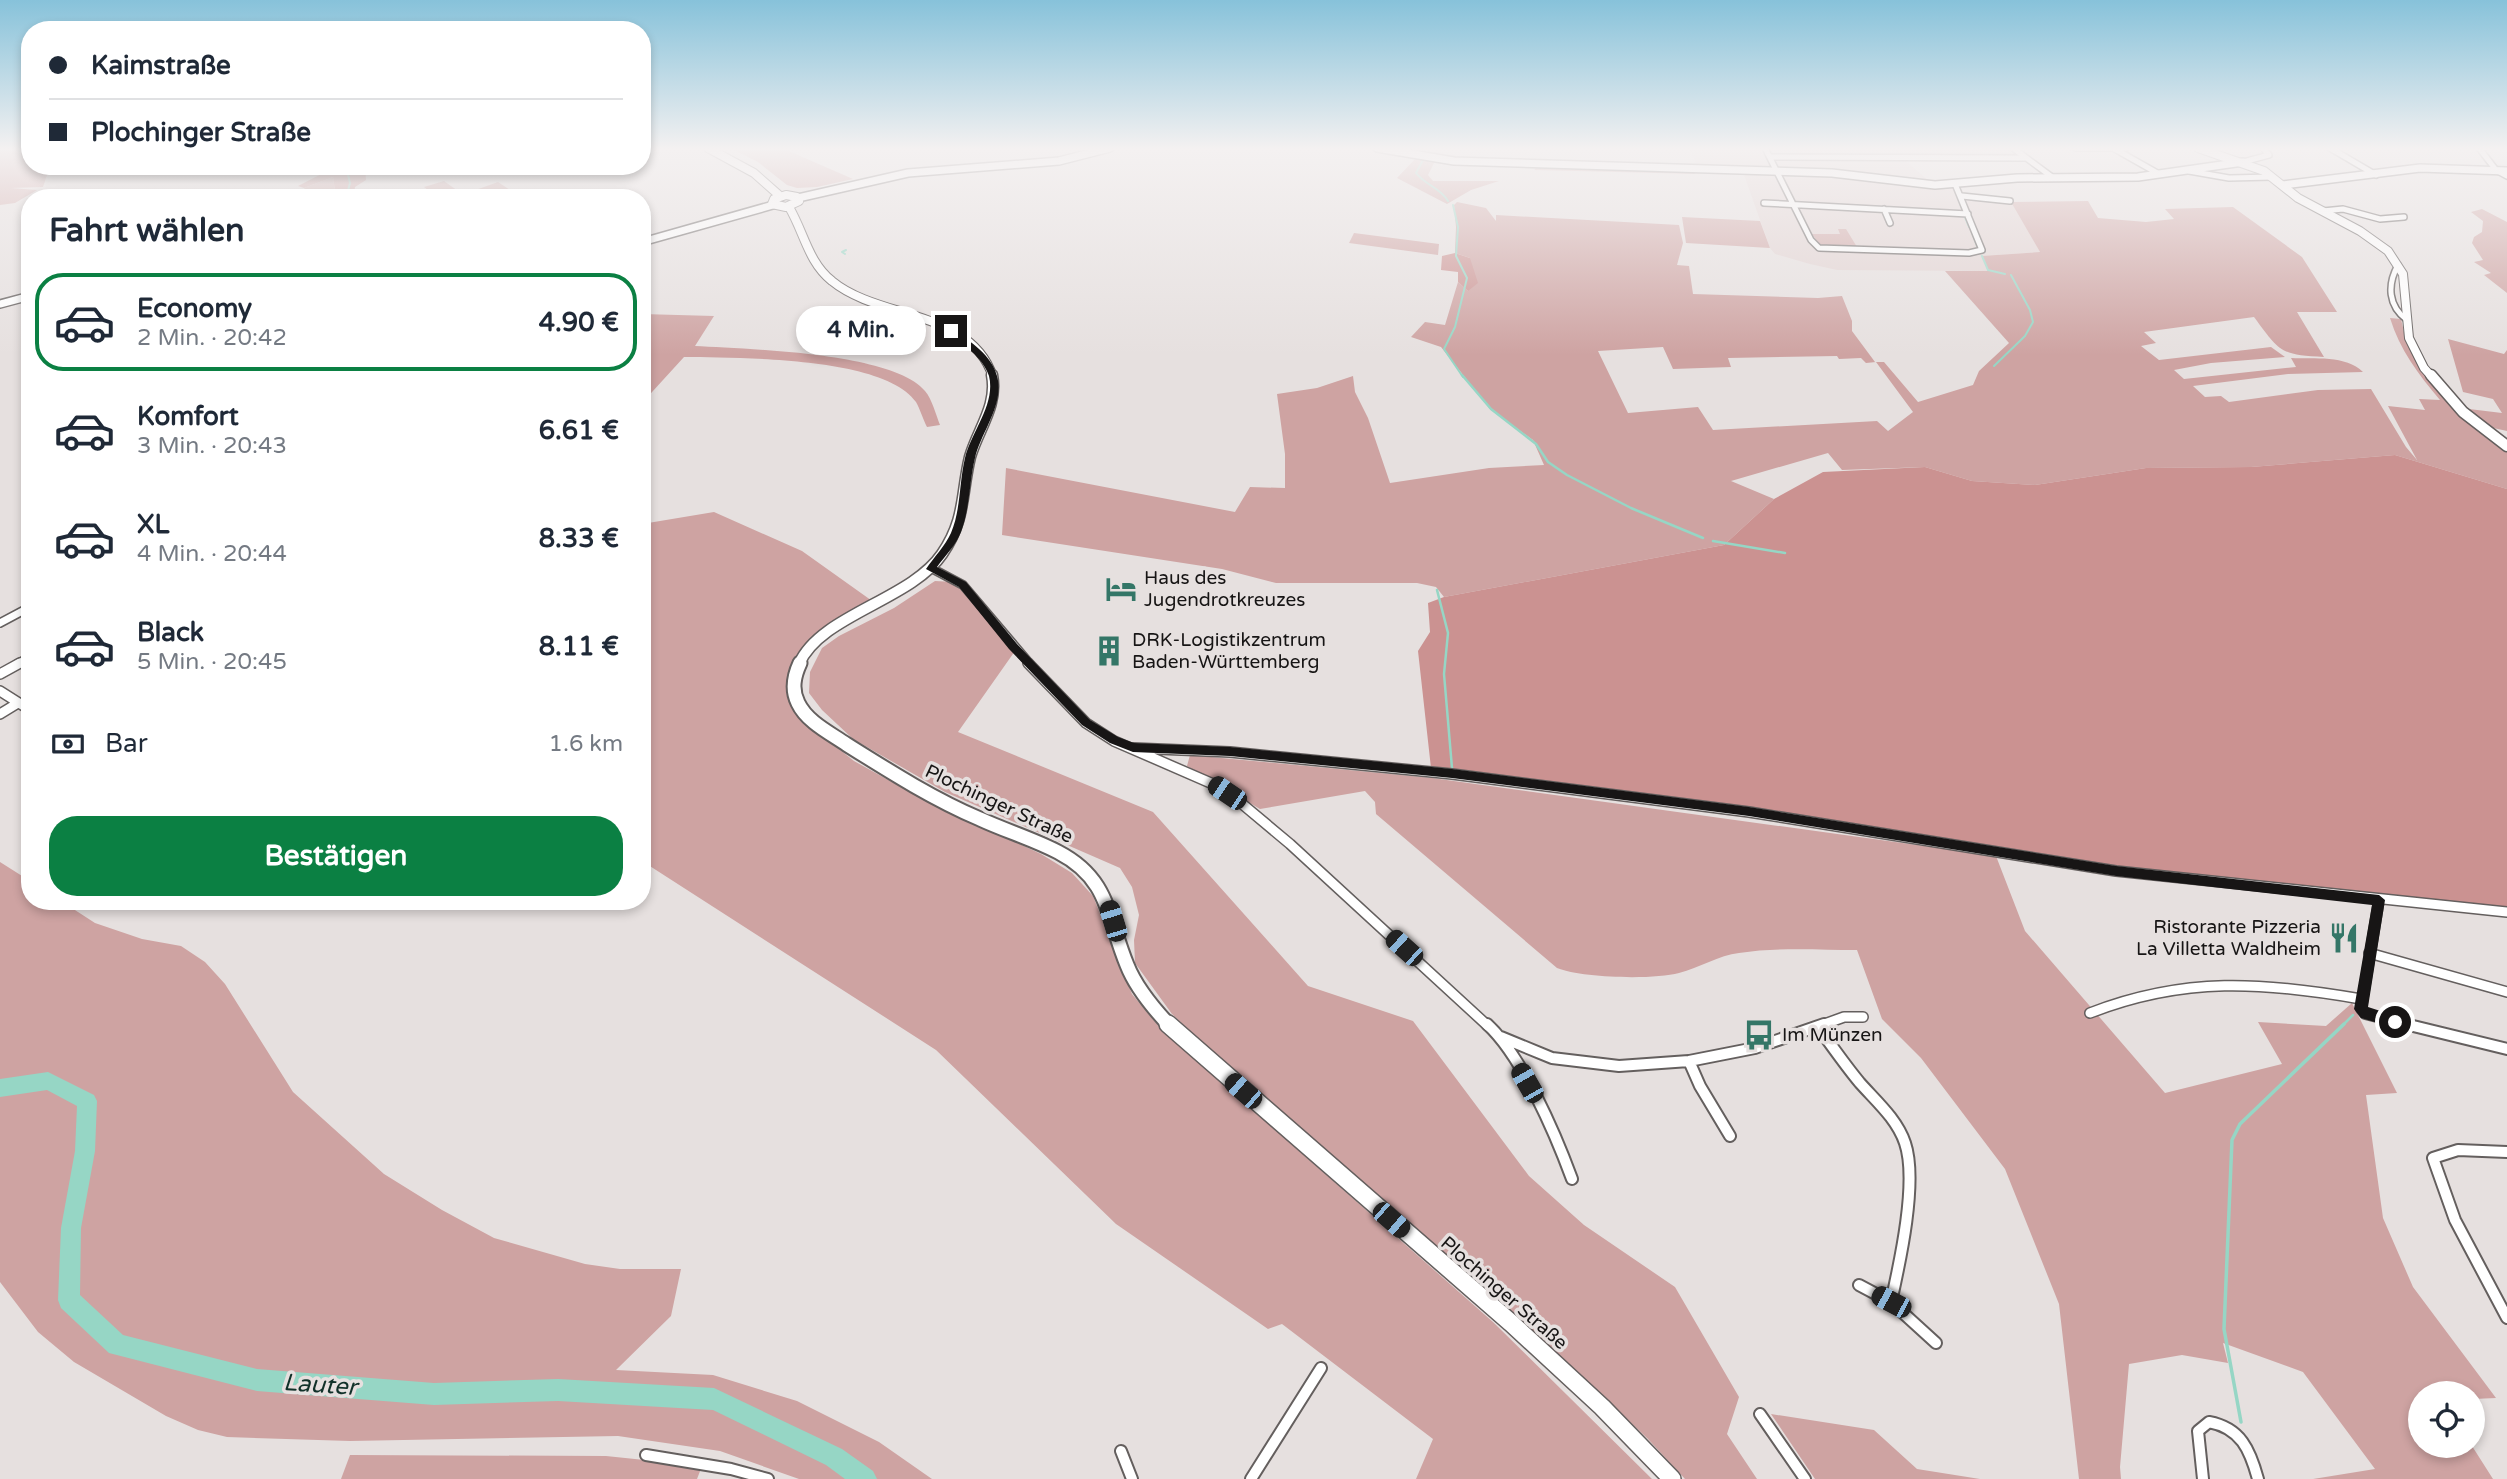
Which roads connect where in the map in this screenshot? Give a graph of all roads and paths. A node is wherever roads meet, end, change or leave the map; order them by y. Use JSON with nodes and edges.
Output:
{"nodes":[{"id":1,"x":730,"y":217,"type":"edge"},
{"id":2,"x":793,"y":217,"type":"edge"},
{"id":3,"x":1799,"y":217,"type":"edge"},
{"id":4,"x":1887,"y":217,"type":"edge"},
{"id":5,"x":1969,"y":217,"type":"edge"},
{"id":6,"x":2333,"y":217,"type":"edge"},
{"id":7,"x":2373,"y":217,"type":"edge"},
{"id":8,"x":2404,"y":217,"type":"dead end"},
{"id":9,"x":1890,"y":223,"type":"dead end"},
{"id":10,"x":651,"y":239,"type":"edge"},
{"id":11,"x":2399,"y":265,"type":"junction"},
{"id":12,"x":21,"y":298,"type":"edge"},
{"id":13,"x":0,"y":304,"type":"edge"},
{"id":14,"x":2407,"y":320,"type":"junction"},
{"id":15,"x":2507,"y":446,"type":"edge"},
{"id":16,"x":931,"y":569,"type":"junction"},
{"id":17,"x":21,"y":612,"type":"edge"},
{"id":18,"x":0,"y":623,"type":"edge"},
{"id":19,"x":21,"y":662,"type":"edge"},
{"id":20,"x":0,"y":674,"type":"edge"},
{"id":21,"x":0,"y":691,"type":"edge"},
{"id":22,"x":21,"y":703,"type":"edge"},
{"id":23,"x":21,"y":706,"type":"edge"},
{"id":24,"x":0,"y":714,"type":"edge"},
{"id":25,"x":1133,"y":748,"type":"junction"},
{"id":26,"x":2379,"y":900,"type":"junction"},
{"id":27,"x":2507,"y":912,"type":"edge"},
{"id":28,"x":2369,"y":953,"type":"junction"},
{"id":29,"x":2507,"y":992,"type":"edge"},
{"id":30,"x":2361,"y":999,"type":"junction"},
{"id":31,"x":2090,"y":1013,"type":"dead end"},
{"id":32,"x":1863,"y":1017,"type":"dead end"},
{"id":33,"x":1818,"y":1027,"type":"junction"},
{"id":34,"x":1501,"y":1037,"type":"junction"},
{"id":35,"x":2507,"y":1049,"type":"edge"},
{"id":36,"x":1689,"y":1061,"type":"junction"},
{"id":37,"x":1730,"y":1136,"type":"dead end"},
{"id":38,"x":2507,"y":1152,"type":"edge"},
{"id":39,"x":1572,"y":1179,"type":"dead end"},
{"id":40,"x":1859,"y":1285,"type":"dead end"},
{"id":41,"x":1891,"y":1302,"type":"junction"},
{"id":42,"x":2507,"y":1318,"type":"edge"},
{"id":43,"x":1936,"y":1343,"type":"dead end"},
{"id":44,"x":1321,"y":1367,"type":"dead end"},
{"id":45,"x":1760,"y":1414,"type":"dead end"},
{"id":46,"x":1121,"y":1451,"type":"dead end"},
{"id":47,"x":646,"y":1455,"type":"dead end"},
{"id":48,"x":768,"y":1479,"type":"edge"},
{"id":49,"x":1132,"y":1479,"type":"edge"},
{"id":50,"x":1251,"y":1479,"type":"edge"},
{"id":51,"x":1672,"y":1479,"type":"edge"},
{"id":52,"x":1805,"y":1479,"type":"edge"},
{"id":53,"x":2203,"y":1479,"type":"edge"},
{"id":54,"x":2258,"y":1479,"type":"edge"}],
"edges":[{"from":1,"to":10,"type":"street"},
{"from":2,"to":16,"type":"main road","name":"Plochinger Straße"},
{"from":3,"to":5,"type":"street"},
{"from":4,"to":9,"type":"street"},
{"from":6,"to":11,"type":"main road"},
{"from":7,"to":8,"type":"street"},
{"from":11,"to":14,"type":"main road"},
{"from":11,"to":14,"type":"street"},
{"from":12,"to":13,"type":"street"},
{"from":14,"to":15,"type":"main road"},
{"from":16,"to":25,"type":"street"},
{"from":16,"to":51,"type":"main road","name":"Plochinger Straße"},
{"from":17,"to":18,"type":"street"},
{"from":19,"to":20,"type":"street"},
{"from":21,"to":22,"type":"street"},
{"from":23,"to":24,"type":"street"},
{"from":25,"to":26,"type":"street"},
{"from":25,"to":34,"type":"street"},
{"from":26,"to":27,"type":"street"},
{"from":26,"to":28,"type":"street"},
{"from":28,"to":29,"type":"street"},
{"from":28,"to":30,"type":"street"},
{"from":30,"to":31,"type":"street"},
{"from":30,"to":35,"type":"street"},
{"from":32,"to":33,"type":"street"},
{"from":33,"to":36,"type":"street"},
{"from":33,"to":41,"type":"street"},
{"from":34,"to":36,"type":"street"},
{"from":34,"to":39,"type":"street"},
{"from":36,"to":37,"type":"street"},
{"from":38,"to":42,"type":"street"},
{"from":40,"to":41,"type":"street"},
{"from":41,"to":43,"type":"street"},
{"from":44,"to":50,"type":"street"},
{"from":45,"to":52,"type":"street"},
{"from":46,"to":49,"type":"street"},
{"from":47,"to":48,"type":"street"},
{"from":53,"to":54,"type":"street"}]}
